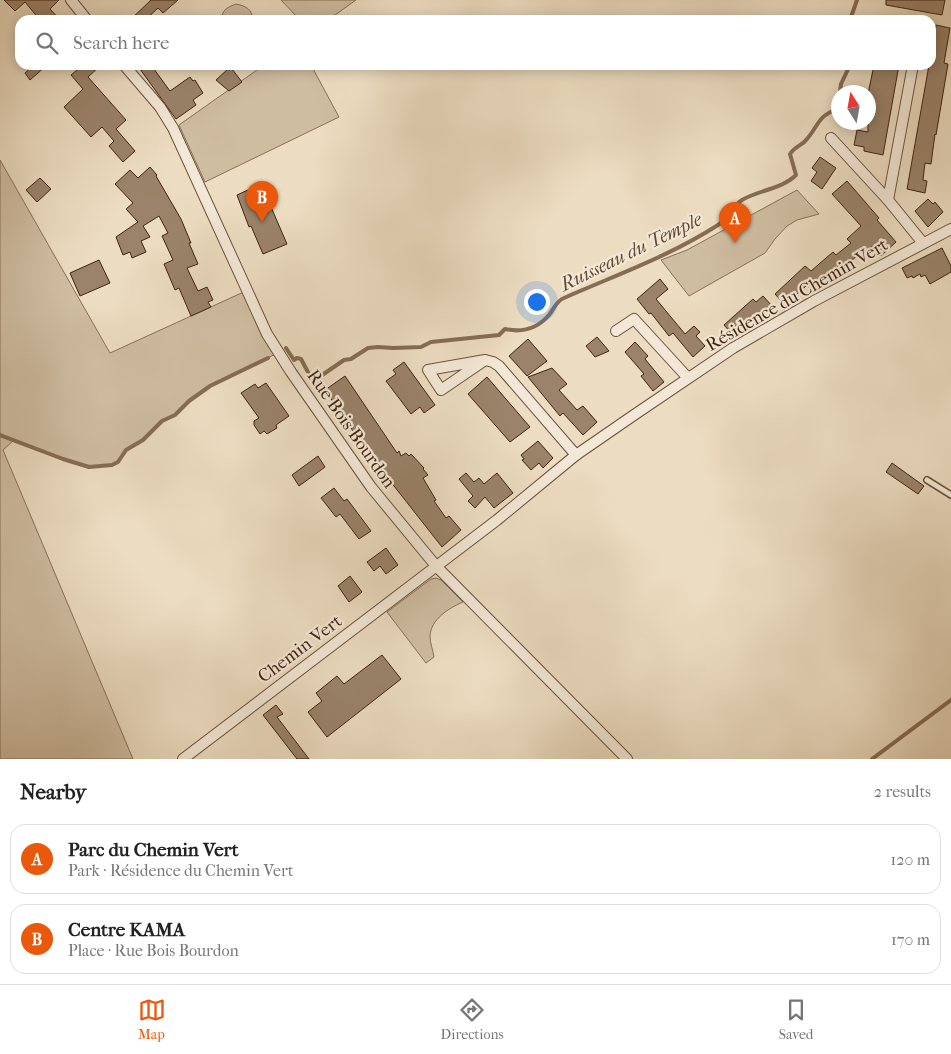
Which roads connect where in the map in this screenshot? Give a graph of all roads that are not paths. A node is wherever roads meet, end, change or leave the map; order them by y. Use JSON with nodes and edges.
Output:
{"nodes":[{"id":1,"x":71,"y":0,"type":"edge"},
{"id":2,"x":83,"y":15,"type":"edge"},
{"id":3,"x":128,"y":70,"type":"edge"},
{"id":4,"x":912,"y":70,"type":"edge"},
{"id":5,"x":831,"y":138,"type":"dead end"},
{"id":6,"x":888,"y":200,"type":"junction"},
{"id":7,"x":951,"y":229,"type":"edge"},
{"id":8,"x":923,"y":243,"type":"junction"},
{"id":9,"x":616,"y":331,"type":"dead end"},
{"id":10,"x":484,"y":360,"type":"junction"},
{"id":11,"x":688,"y":378,"type":"junction"},
{"id":12,"x":576,"y":455,"type":"junction"},
{"id":13,"x":927,"y":480,"type":"dead end"},
{"id":14,"x":951,"y":495,"type":"edge"},
{"id":15,"x":436,"y":566,"type":"junction"},
{"id":16,"x":183,"y":759,"type":"edge"},
{"id":17,"x":627,"y":759,"type":"edge"}],
"edges":[{"from":1,"to":2,"type":"street"},
{"from":3,"to":15,"type":"street","name":"Rue Bois Bourdon"},
{"from":4,"to":6,"type":"street"},
{"from":5,"to":6,"type":"street"},
{"from":6,"to":8,"type":"street"},
{"from":7,"to":8,"type":"street","name":"Résidence du Chemin Vert"},
{"from":8,"to":11,"type":"street","name":"Résidence du Chemin Vert"},
{"from":9,"to":11,"type":"street"},
{"from":10,"to":10,"type":"street"},
{"from":10,"to":12,"type":"street"},
{"from":11,"to":12,"type":"street","name":"Résidence du Chemin Vert"},
{"from":12,"to":15,"type":"street","name":"Résidence du Chemin Vert"},
{"from":13,"to":14,"type":"lane"},
{"from":15,"to":16,"type":"street","name":"Chemin Vert"},
{"from":15,"to":17,"type":"street","name":"Rue Bois Bourdon"}]}
